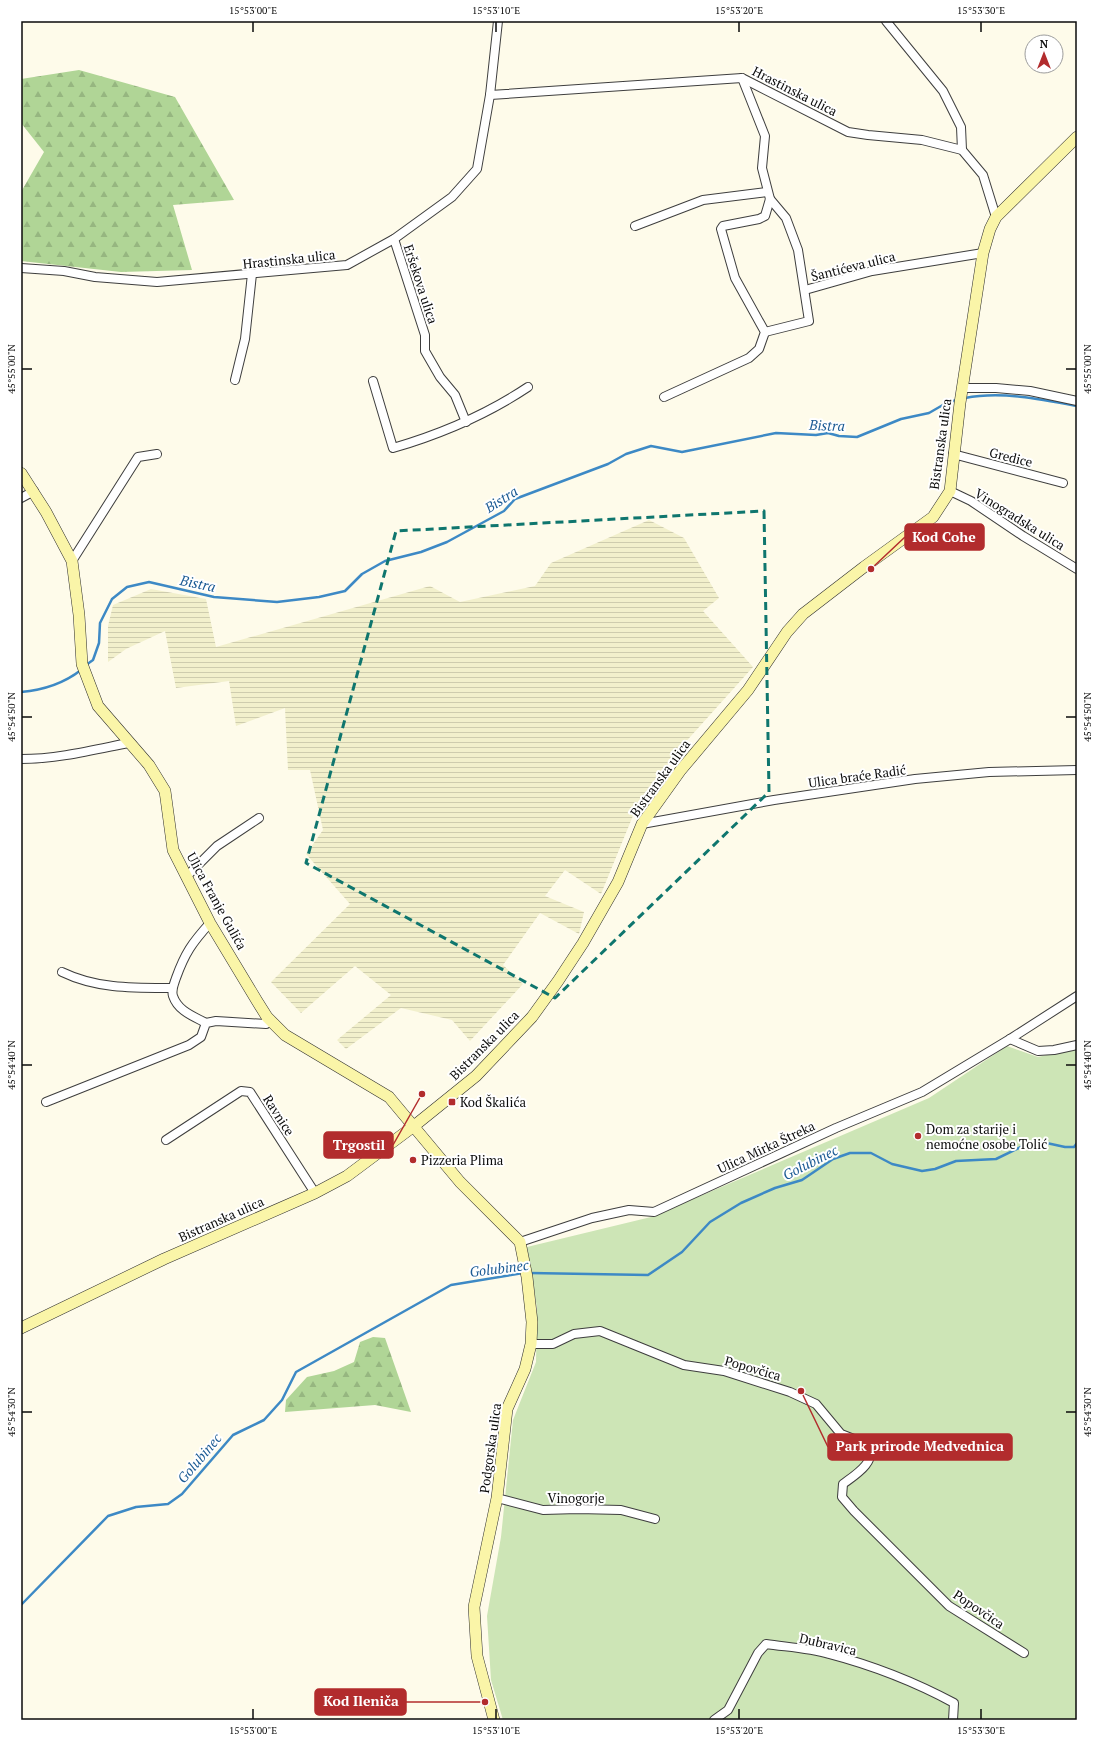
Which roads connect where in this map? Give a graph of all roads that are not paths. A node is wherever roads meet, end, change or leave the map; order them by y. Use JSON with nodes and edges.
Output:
{"nodes":[{"id":1,"x":498,"y":21,"type":"edge"},
{"id":2,"x":886,"y":21,"type":"edge"},
{"id":3,"x":742,"y":78,"type":"junction"},
{"id":4,"x":490,"y":95,"type":"junction"},
{"id":5,"x":1077,"y":137,"type":"edge"},
{"id":6,"x":962,"y":150,"type":"junction"},
{"id":7,"x":768,"y":195,"type":"junction"},
{"id":8,"x":996,"y":217,"type":"junction"},
{"id":9,"x":635,"y":226,"type":"dead end"},
{"id":10,"x":394,"y":239,"type":"junction"},
{"id":11,"x":983,"y":253,"type":"junction"},
{"id":12,"x":21,"y":268,"type":"edge"},
{"id":13,"x":252,"y":274,"type":"junction"},
{"id":14,"x":805,"y":290,"type":"junction"},
{"id":15,"x":765,"y":332,"type":"junction"},
{"id":16,"x":235,"y":380,"type":"dead end"},
{"id":17,"x":373,"y":382,"type":"dead end"},
{"id":18,"x":528,"y":387,"type":"dead end"},
{"id":19,"x":962,"y":395,"type":"junction"},
{"id":20,"x":664,"y":397,"type":"dead end"},
{"id":21,"x":1077,"y":401,"type":"edge"},
{"id":22,"x":466,"y":422,"type":"junction"},
{"id":23,"x":157,"y":454,"type":"dead end"},
{"id":24,"x":953,"y":454,"type":"junction"},
{"id":25,"x":21,"y":473,"type":"edge"},
{"id":26,"x":1063,"y":482,"type":"dead end"},
{"id":27,"x":34,"y":491,"type":"junction"},
{"id":28,"x":950,"y":491,"type":"junction"},
{"id":29,"x":21,"y":498,"type":"edge"},
{"id":30,"x":72,"y":561,"type":"junction"},
{"id":31,"x":1077,"y":569,"type":"edge"},
{"id":32,"x":128,"y":743,"type":"junction"},
{"id":33,"x":21,"y":759,"type":"edge"},
{"id":34,"x":1077,"y":770,"type":"edge"},
{"id":35,"x":259,"y":818,"type":"dead end"},
{"id":36,"x":642,"y":824,"type":"junction"},
{"id":37,"x":186,"y":877,"type":"junction"},
{"id":38,"x":210,"y":923,"type":"junction"},
{"id":39,"x":62,"y":972,"type":"dead end"},
{"id":40,"x":172,"y":988,"type":"junction"},
{"id":41,"x":1077,"y":996,"type":"edge"},
{"id":42,"x":267,"y":1017,"type":"junction"},
{"id":43,"x":206,"y":1023,"type":"junction"},
{"id":44,"x":1010,"y":1039,"type":"junction"},
{"id":45,"x":1077,"y":1045,"type":"edge"},
{"id":46,"x":46,"y":1102,"type":"dead end"},
{"id":47,"x":414,"y":1126,"type":"junction"},
{"id":48,"x":166,"y":1140,"type":"dead end"},
{"id":49,"x":314,"y":1193,"type":"junction"},
{"id":50,"x":520,"y":1242,"type":"junction"},
{"id":51,"x":21,"y":1328,"type":"edge"},
{"id":52,"x":531,"y":1344,"type":"junction"},
{"id":53,"x":497,"y":1498,"type":"junction"},
{"id":54,"x":655,"y":1519,"type":"dead end"},
{"id":55,"x":1024,"y":1653,"type":"dead end"},
{"id":56,"x":494,"y":1720,"type":"edge"},
{"id":57,"x":714,"y":1720,"type":"edge"},
{"id":58,"x":953,"y":1720,"type":"edge"}],
"edges":[{"from":1,"to":4,"type":"street","name":"Hrastinska ulica"},
{"from":2,"to":6,"type":"street"},
{"from":3,"to":4,"type":"street","name":"Hrastinska ulica"},
{"from":3,"to":6,"type":"street","name":"Hrastinska ulica"},
{"from":3,"to":7,"type":"street"},
{"from":4,"to":10,"type":"street","name":"Hrastinska ulica"},
{"from":5,"to":8,"type":"main road","name":"Bistranska ulica"},
{"from":6,"to":8,"type":"street"},
{"from":7,"to":9,"type":"street"},
{"from":7,"to":14,"type":"street","name":"Šantićeva ulica"},
{"from":7,"to":15,"type":"street"},
{"from":8,"to":11,"type":"main road","name":"Bistranska ulica"},
{"from":10,"to":13,"type":"street","name":"Hrastinska ulica"},
{"from":10,"to":22,"type":"street","name":"Eršekova ulica"},
{"from":11,"to":14,"type":"street","name":"Šantićeva ulica"},
{"from":11,"to":19,"type":"main road","name":"Bistranska ulica"},
{"from":12,"to":13,"type":"street","name":"Hrastinska ulica"},
{"from":13,"to":16,"type":"street"},
{"from":14,"to":15,"type":"street"},
{"from":15,"to":20,"type":"street"},
{"from":17,"to":22,"type":"street"},
{"from":18,"to":22,"type":"street"},
{"from":19,"to":21,"type":"street"},
{"from":19,"to":24,"type":"main road","name":"Bistranska ulica"},
{"from":23,"to":30,"type":"street"},
{"from":24,"to":26,"type":"street","name":"Gredice"},
{"from":24,"to":28,"type":"main road","name":"Bistranska ulica"},
{"from":25,"to":27,"type":"main road","name":"Ulica Franje Gulića"},
{"from":27,"to":29,"type":"street"},
{"from":27,"to":30,"type":"main road","name":"Ulica Franje Gulića"},
{"from":28,"to":31,"type":"street","name":"Vinogradska ulica"},
{"from":28,"to":36,"type":"main road","name":"Bistranska ulica"},
{"from":30,"to":32,"type":"main road","name":"Ulica Franje Gulića"},
{"from":32,"to":33,"type":"street"},
{"from":32,"to":37,"type":"main road","name":"Ulica Franje Gulića"},
{"from":34,"to":36,"type":"street","name":"Ulica braće Radić"},
{"from":35,"to":37,"type":"street"},
{"from":36,"to":47,"type":"main road","name":"Bistranska ulica"},
{"from":37,"to":38,"type":"main road","name":"Ulica Franje Gulića"},
{"from":38,"to":40,"type":"street"},
{"from":38,"to":42,"type":"main road","name":"Ulica Franje Gulića"},
{"from":39,"to":40,"type":"street"},
{"from":40,"to":43,"type":"street"},
{"from":41,"to":44,"type":"street","name":"Ulica Mirka Štreka"},
{"from":42,"to":43,"type":"street"},
{"from":42,"to":47,"type":"main road","name":"Ulica Franje Gulića"},
{"from":43,"to":46,"type":"street"},
{"from":44,"to":45,"type":"street"},
{"from":44,"to":50,"type":"street","name":"Ulica Mirka Štreka"},
{"from":47,"to":49,"type":"main road","name":"Bistranska ulica"},
{"from":47,"to":50,"type":"main road"},
{"from":48,"to":49,"type":"street","name":"Ravnice"},
{"from":49,"to":51,"type":"main road","name":"Bistranska ulica"},
{"from":50,"to":52,"type":"main road","name":"Podgorska ulica"},
{"from":52,"to":53,"type":"main road","name":"Podgorska ulica"},
{"from":52,"to":55,"type":"street","name":"Popovčica"},
{"from":53,"to":54,"type":"street","name":"Vinogorje"},
{"from":53,"to":56,"type":"main road","name":"Podgorska ulica"},
{"from":57,"to":58,"type":"street","name":"Dubravica"}]}
